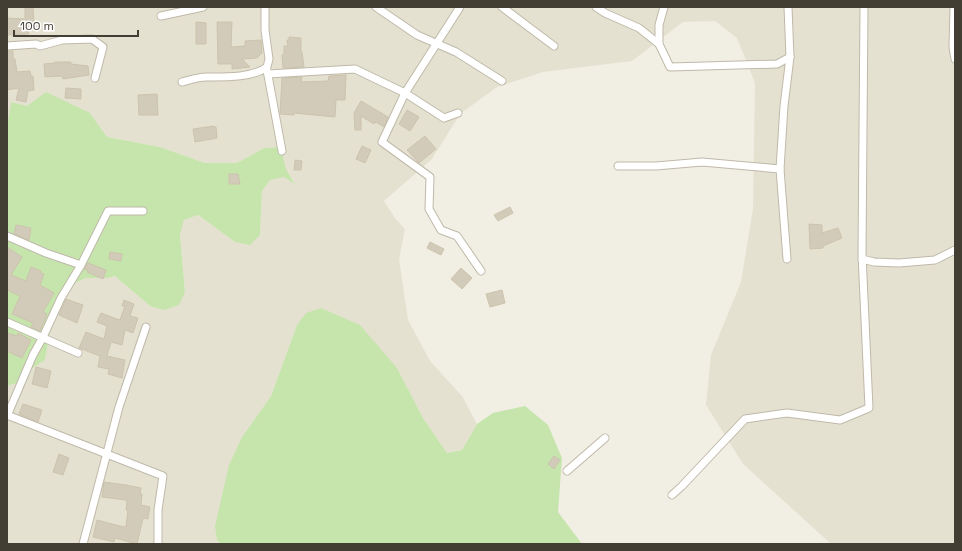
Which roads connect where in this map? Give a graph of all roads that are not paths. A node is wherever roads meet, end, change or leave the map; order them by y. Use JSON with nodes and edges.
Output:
{"nodes":[{"id":1,"x":203,"y":7,"type":"edge"},
{"id":2,"x":265,"y":7,"type":"edge"},
{"id":3,"x":376,"y":7,"type":"edge"},
{"id":4,"x":460,"y":7,"type":"edge"},
{"id":5,"x":502,"y":7,"type":"edge"},
{"id":6,"x":596,"y":7,"type":"edge"},
{"id":7,"x":664,"y":7,"type":"edge"},
{"id":8,"x":788,"y":7,"type":"edge"},
{"id":9,"x":864,"y":7,"type":"edge"},
{"id":10,"x":954,"y":7,"type":"edge"},
{"id":11,"x":160,"y":16,"type":"dead end"},
{"id":12,"x":437,"y":43,"type":"junction"},
{"id":13,"x":659,"y":44,"type":"junction"},
{"id":14,"x":7,"y":46,"type":"edge"},
{"id":15,"x":554,"y":46,"type":"dead end"},
{"id":16,"x":790,"y":57,"type":"junction"},
{"id":17,"x":955,"y":59,"type":"edge"},
{"id":18,"x":268,"y":71,"type":"junction"},
{"id":19,"x":95,"y":78,"type":"dead end"},
{"id":20,"x":502,"y":81,"type":"dead end"},
{"id":21,"x":182,"y":82,"type":"dead end"},
{"id":22,"x":405,"y":93,"type":"junction"},
{"id":23,"x":458,"y":113,"type":"dead end"},
{"id":24,"x":282,"y":151,"type":"dead end"},
{"id":25,"x":618,"y":166,"type":"dead end"},
{"id":26,"x":780,"y":170,"type":"junction"},
{"id":27,"x":143,"y":211,"type":"dead end"},
{"id":28,"x":7,"y":236,"type":"edge"},
{"id":29,"x":955,"y":250,"type":"edge"},
{"id":30,"x":862,"y":258,"type":"junction"},
{"id":31,"x":787,"y":259,"type":"dead end"},
{"id":32,"x":81,"y":265,"type":"junction"},
{"id":33,"x":481,"y":271,"type":"dead end"},
{"id":34,"x":7,"y":322,"type":"edge"},
{"id":35,"x":146,"y":327,"type":"dead end"},
{"id":36,"x":43,"y":337,"type":"junction"},
{"id":37,"x":78,"y":353,"type":"dead end"},
{"id":38,"x":7,"y":416,"type":"edge"},
{"id":39,"x":605,"y":438,"type":"dead end"},
{"id":40,"x":106,"y":454,"type":"junction"},
{"id":41,"x":567,"y":471,"type":"dead end"},
{"id":42,"x":672,"y":495,"type":"dead end"},
{"id":43,"x":83,"y":544,"type":"edge"},
{"id":44,"x":158,"y":544,"type":"edge"}],
"edges":[{"from":1,"to":11,"type":"street"},
{"from":2,"to":18,"type":"street"},
{"from":3,"to":12,"type":"street"},
{"from":4,"to":12,"type":"street"},
{"from":5,"to":15,"type":"street"},
{"from":6,"to":13,"type":"street"},
{"from":7,"to":13,"type":"street"},
{"from":8,"to":16,"type":"street"},
{"from":9,"to":30,"type":"street"},
{"from":10,"to":17,"type":"street"},
{"from":12,"to":20,"type":"street"},
{"from":12,"to":22,"type":"street"},
{"from":13,"to":16,"type":"street"},
{"from":14,"to":19,"type":"street"},
{"from":16,"to":26,"type":"street"},
{"from":18,"to":21,"type":"street"},
{"from":18,"to":22,"type":"street"},
{"from":18,"to":24,"type":"street"},
{"from":22,"to":23,"type":"street"},
{"from":22,"to":33,"type":"street"},
{"from":25,"to":26,"type":"street"},
{"from":26,"to":31,"type":"street"},
{"from":27,"to":32,"type":"street"},
{"from":28,"to":32,"type":"street"},
{"from":29,"to":30,"type":"street"},
{"from":30,"to":42,"type":"street"},
{"from":32,"to":36,"type":"street"},
{"from":34,"to":36,"type":"street"},
{"from":35,"to":40,"type":"street"},
{"from":36,"to":37,"type":"street"},
{"from":36,"to":38,"type":"street"},
{"from":38,"to":40,"type":"street"},
{"from":39,"to":41,"type":"street"},
{"from":40,"to":43,"type":"street"},
{"from":40,"to":44,"type":"street"}]}
